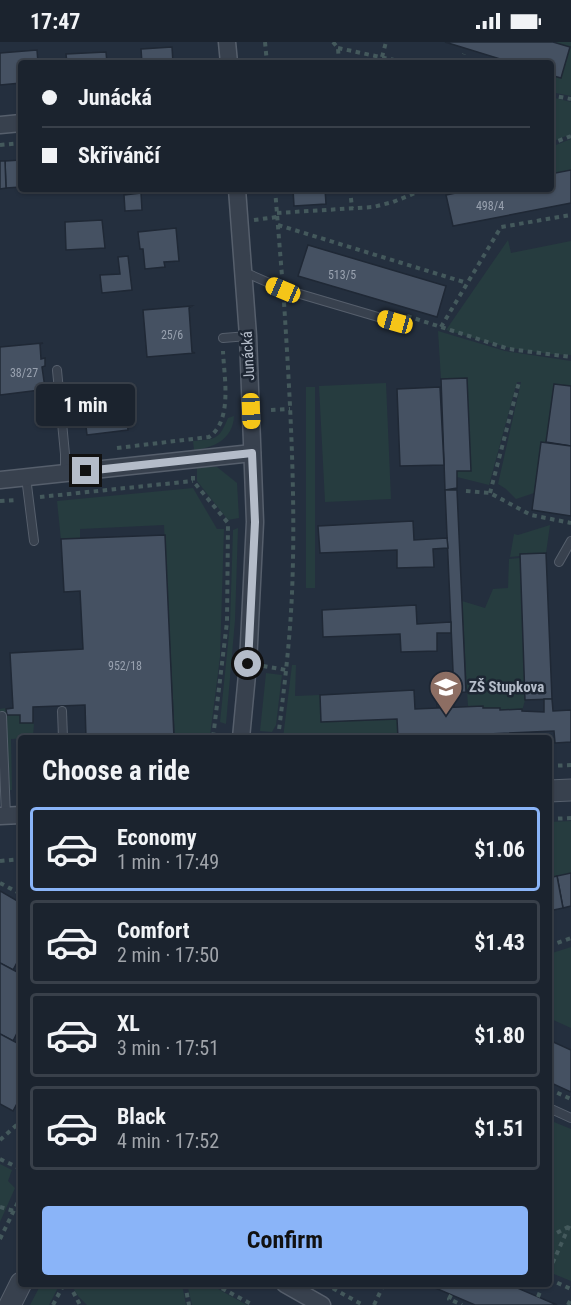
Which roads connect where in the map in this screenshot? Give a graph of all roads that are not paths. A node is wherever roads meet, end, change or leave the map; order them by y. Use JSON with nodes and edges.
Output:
{"nodes":[{"id":1,"x":227,"y":42,"type":"edge"},
{"id":2,"x":229,"y":60,"type":"edge"},
{"id":3,"x":18,"y":123,"type":"edge"},
{"id":4,"x":0,"y":125,"type":"edge"},
{"id":5,"x":237,"y":192,"type":"edge"},
{"id":6,"x":243,"y":272,"type":"junction"},
{"id":7,"x":397,"y":318,"type":"road end"},
{"id":8,"x":248,"y":336,"type":"junction"},
{"id":9,"x":222,"y":338,"type":"road end"},
{"id":10,"x":57,"y":370,"type":"dead end"},
{"id":11,"x":252,"y":453,"type":"junction"},
{"id":12,"x":65,"y":473,"type":"junction"},
{"id":13,"x":26,"y":477,"type":"junction"},
{"id":14,"x":0,"y":480,"type":"edge"},
{"id":15,"x":34,"y":541,"type":"dead end"},
{"id":16,"x":571,"y":541,"type":"edge"},
{"id":17,"x":559,"y":562,"type":"dead end"},
{"id":18,"x":62,"y":711,"type":"dead end"},
{"id":19,"x":2,"y":716,"type":"dead end"},
{"id":20,"x":63,"y":735,"type":"edge"},
{"id":21,"x":241,"y":735,"type":"edge"},
{"id":22,"x":571,"y":790,"type":"edge"},
{"id":23,"x":552,"y":791,"type":"edge"},
{"id":24,"x":9,"y":816,"type":"edge"},
{"id":25,"x":552,"y":1109,"type":"edge"},
{"id":26,"x":571,"y":1118,"type":"edge"},
{"id":27,"x":19,"y":1287,"type":"edge"},
{"id":28,"x":290,"y":1287,"type":"edge"},
{"id":29,"x":10,"y":1305,"type":"edge"},
{"id":30,"x":322,"y":1305,"type":"edge"}],
"edges":[{"from":1,"to":2,"type":"street"},
{"from":3,"to":4,"type":"street"},
{"from":5,"to":6,"type":"street","name":"Junácká"},
{"from":6,"to":7,"type":"lane"},
{"from":6,"to":8,"type":"street","name":"Junácká"},
{"from":8,"to":9,"type":"lane"},
{"from":8,"to":11,"type":"street","name":"Junácká"},
{"from":10,"to":12,"type":"lane"},
{"from":11,"to":12,"type":"street"},
{"from":11,"to":21,"type":"street","name":"Junácká"},
{"from":12,"to":13,"type":"street"},
{"from":13,"to":14,"type":"street"},
{"from":13,"to":15,"type":"lane"},
{"from":16,"to":17,"type":"lane"},
{"from":18,"to":20,"type":"lane"},
{"from":19,"to":24,"type":"lane"},
{"from":22,"to":23,"type":"street"},
{"from":25,"to":26,"type":"lane"},
{"from":27,"to":29,"type":"street"},
{"from":28,"to":30,"type":"street"}]}
